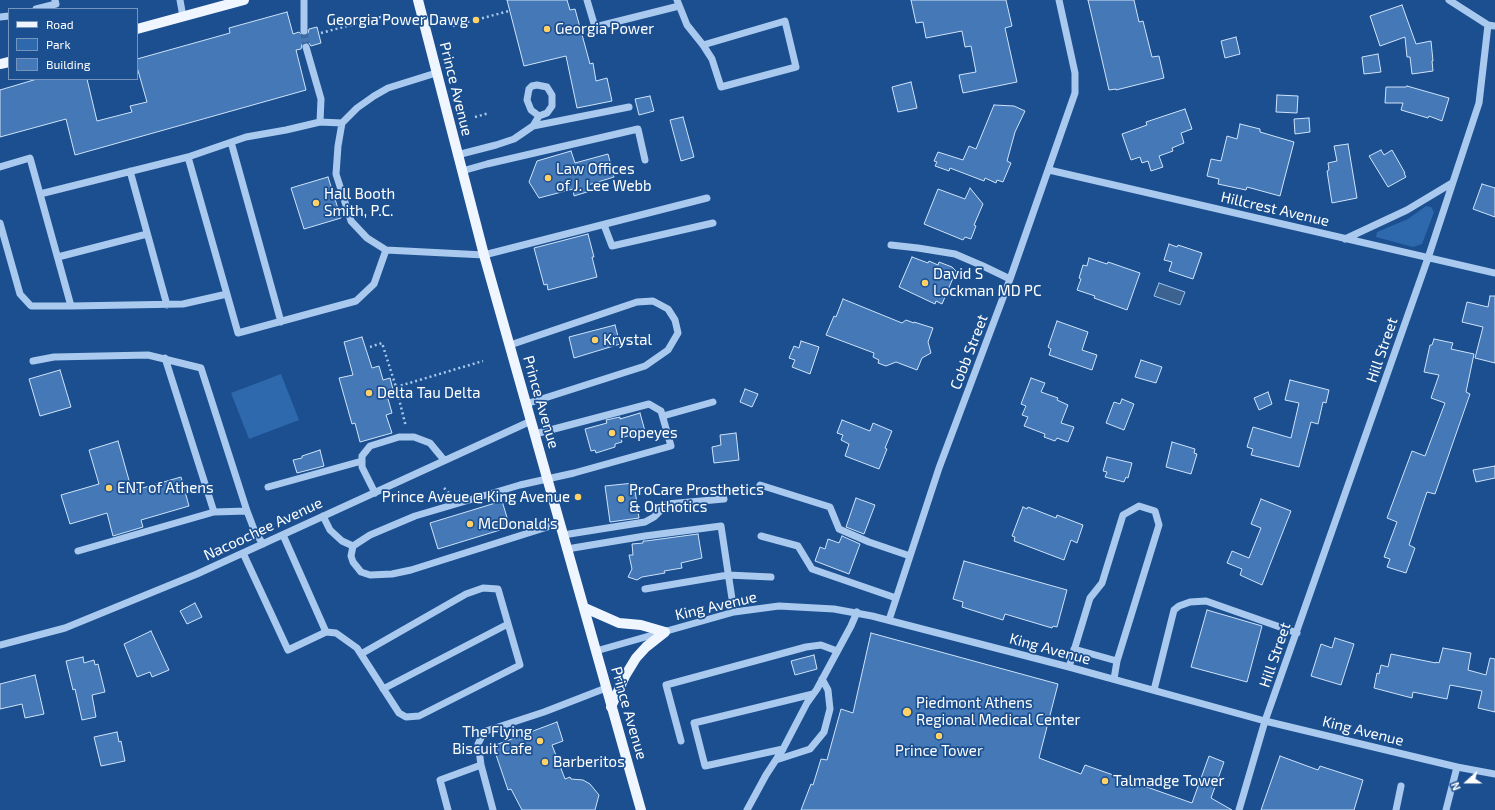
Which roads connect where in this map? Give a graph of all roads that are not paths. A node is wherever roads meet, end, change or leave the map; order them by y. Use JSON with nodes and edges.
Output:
{"nodes":[{"id":1,"x":180,"y":0,"type":"edge"},
{"id":2,"x":244,"y":0,"type":"edge"},
{"id":3,"x":304,"y":0,"type":"edge"},
{"id":4,"x":418,"y":0,"type":"edge"},
{"id":5,"x":587,"y":0,"type":"edge"},
{"id":6,"x":1059,"y":0,"type":"edge"},
{"id":7,"x":1449,"y":0,"type":"edge"},
{"id":8,"x":678,"y":3,"type":"edge"},
{"id":9,"x":56,"y":4,"type":"edge"},
{"id":10,"x":40,"y":8,"type":"edge"},
{"id":11,"x":183,"y":17,"type":"junction"},
{"id":12,"x":1492,"y":26,"type":"edge"},
{"id":13,"x":138,"y":29,"type":"edge"},
{"id":14,"x":304,"y":31,"type":"tunnel mouth"},
{"id":15,"x":703,"y":45,"type":"junction"},
{"id":16,"x":306,"y":47,"type":"tunnel mouth"},
{"id":17,"x":436,"y":73,"type":"junction"},
{"id":18,"x":629,"y":107,"type":"dead end"},
{"id":19,"x":539,"y":116,"type":"junction"},
{"id":20,"x":320,"y":122,"type":"junction"},
{"id":21,"x":342,"y":123,"type":"junction"},
{"id":22,"x":533,"y":126,"type":"junction"},
{"id":23,"x":231,"y":142,"type":"junction"},
{"id":24,"x":457,"y":155,"type":"junction"},
{"id":25,"x":188,"y":157,"type":"junction"},
{"id":26,"x":645,"y":160,"type":"dead end"},
{"id":27,"x":0,"y":167,"type":"edge"},
{"id":28,"x":1049,"y":170,"type":"junction"},
{"id":29,"x":130,"y":171,"type":"junction"},
{"id":30,"x":462,"y":171,"type":"junction"},
{"id":31,"x":1452,"y":183,"type":"junction"},
{"id":32,"x":40,"y":194,"type":"junction"},
{"id":33,"x":707,"y":198,"type":"dead end"},
{"id":34,"x":0,"y":223,"type":"edge"},
{"id":35,"x":713,"y":223,"type":"dead end"},
{"id":36,"x":604,"y":225,"type":"junction"},
{"id":37,"x":147,"y":234,"type":"junction"},
{"id":38,"x":1345,"y":239,"type":"junction"},
{"id":39,"x":891,"y":245,"type":"dead end"},
{"id":40,"x":386,"y":250,"type":"junction"},
{"id":41,"x":484,"y":255,"type":"junction"},
{"id":42,"x":58,"y":257,"type":"junction"},
{"id":43,"x":1428,"y":258,"type":"junction"},
{"id":44,"x":1495,"y":273,"type":"edge"},
{"id":45,"x":1010,"y":279,"type":"junction"},
{"id":46,"x":227,"y":294,"type":"junction"},
{"id":47,"x":167,"y":305,"type":"junction"},
{"id":48,"x":71,"y":306,"type":"junction"},
{"id":49,"x":281,"y":322,"type":"junction"},
{"id":50,"x":510,"y":345,"type":"junction"},
{"id":51,"x":165,"y":358,"type":"junction"},
{"id":52,"x":33,"y":361,"type":"dead end"},
{"id":53,"x":713,"y":402,"type":"dead end"},
{"id":54,"x":526,"y":404,"type":"junction"},
{"id":55,"x":663,"y":416,"type":"junction"},
{"id":56,"x":531,"y":421,"type":"junction"},
{"id":57,"x":535,"y":434,"type":"junction"},
{"id":58,"x":444,"y":460,"type":"junction"},
{"id":59,"x":362,"y":461,"type":"junction"},
{"id":60,"x":548,"y":479,"type":"junction"},
{"id":61,"x":760,"y":485,"type":"dead end"},
{"id":62,"x":268,"y":487,"type":"dead end"},
{"id":63,"x":375,"y":492,"type":"junction"},
{"id":64,"x":724,"y":499,"type":"dead end"},
{"id":65,"x":247,"y":511,"type":"junction"},
{"id":66,"x":214,"y":512,"type":"junction"},
{"id":67,"x":323,"y":516,"type":"junction"},
{"id":68,"x":560,"y":523,"type":"junction"},
{"id":69,"x":283,"y":535,"type":"junction"},
{"id":70,"x":563,"y":535,"type":"junction"},
{"id":71,"x":761,"y":536,"type":"dead end"},
{"id":72,"x":263,"y":544,"type":"junction"},
{"id":73,"x":352,"y":546,"type":"junction"},
{"id":74,"x":567,"y":548,"type":"junction"},
{"id":75,"x":78,"y":551,"type":"dead end"},
{"id":76,"x":243,"y":553,"type":"junction"},
{"id":77,"x":910,"y":556,"type":"junction"},
{"id":78,"x":728,"y":575,"type":"junction"},
{"id":79,"x":771,"y":577,"type":"dead end"},
{"id":80,"x":645,"y":589,"type":"dead end"},
{"id":81,"x":896,"y":598,"type":"junction"},
{"id":82,"x":584,"y":608,"type":"junction"},
{"id":83,"x":734,"y":612,"type":"junction"},
{"id":84,"x":857,"y":612,"type":"junction"},
{"id":85,"x":889,"y":620,"type":"junction"},
{"id":86,"x":508,"y":624,"type":"junction"},
{"id":87,"x":326,"y":632,"type":"junction"},
{"id":88,"x":665,"y":632,"type":"junction"},
{"id":89,"x":1297,"y":633,"type":"junction"},
{"id":90,"x":0,"y":645,"type":"edge"},
{"id":91,"x":1074,"y":649,"type":"junction"},
{"id":92,"x":596,"y":651,"type":"junction"},
{"id":93,"x":837,"y":651,"type":"junction"},
{"id":94,"x":361,"y":654,"type":"junction"},
{"id":95,"x":1117,"y":661,"type":"junction"},
{"id":96,"x":1069,"y":667,"type":"junction"},
{"id":97,"x":822,"y":679,"type":"junction"},
{"id":98,"x":1114,"y":679,"type":"junction"},
{"id":99,"x":606,"y":688,"type":"junction"},
{"id":100,"x":383,"y":689,"type":"junction"},
{"id":101,"x":1154,"y":690,"type":"junction"},
{"id":102,"x":814,"y":694,"type":"junction"},
{"id":103,"x":611,"y":707,"type":"junction"},
{"id":104,"x":1266,"y":721,"type":"junction"},
{"id":105,"x":680,"y":741,"type":"dead end"},
{"id":106,"x":783,"y":749,"type":"junction"},
{"id":107,"x":776,"y":760,"type":"junction"},
{"id":108,"x":481,"y":765,"type":"junction"},
{"id":109,"x":1457,"y":767,"type":"junction"},
{"id":110,"x":1495,"y":774,"type":"edge"},
{"id":111,"x":1401,"y":786,"type":"dead end"},
{"id":112,"x":639,"y":809,"type":"edge"},
{"id":113,"x":448,"y":810,"type":"edge"},
{"id":114,"x":493,"y":810,"type":"edge"},
{"id":115,"x":747,"y":810,"type":"edge"},
{"id":116,"x":1238,"y":810,"type":"edge"},
{"id":117,"x":1396,"y":810,"type":"edge"},
{"id":118,"x":1446,"y":810,"type":"edge"}],
"edges":[{"from":1,"to":11,"type":"street"},
{"from":2,"to":11,"type":"main road"},
{"from":3,"to":14,"type":"street"},
{"from":4,"to":17,"type":"main road","name":"Prince Avenue"},
{"from":5,"to":8,"type":"street"},
{"from":6,"to":28,"type":"street","name":"Cobb Street"},
{"from":7,"to":12,"type":"street","name":"Hill Street"},
{"from":8,"to":15,"type":"street"},
{"from":9,"to":10,"type":"street"},
{"from":11,"to":13,"type":"main road"},
{"from":12,"to":31,"type":"street","name":"Hill Street"},
{"from":15,"to":15,"type":"street"},
{"from":16,"to":20,"type":"street"},
{"from":17,"to":21,"type":"street"},
{"from":17,"to":24,"type":"main road","name":"Prince Avenue"},
{"from":18,"to":22,"type":"street"},
{"from":19,"to":19,"type":"street"},
{"from":19,"to":22,"type":"street"},
{"from":20,"to":21,"type":"street"},
{"from":20,"to":23,"type":"street"},
{"from":21,"to":40,"type":"street"},
{"from":22,"to":24,"type":"street"},
{"from":23,"to":25,"type":"street"},
{"from":23,"to":49,"type":"street"},
{"from":24,"to":30,"type":"main road","name":"Prince Avenue"},
{"from":25,"to":29,"type":"street"},
{"from":25,"to":46,"type":"street"},
{"from":26,"to":30,"type":"street"},
{"from":27,"to":32,"type":"street"},
{"from":28,"to":38,"type":"street","name":"Hillcrest Avenue"},
{"from":28,"to":45,"type":"street","name":"Cobb Street"},
{"from":29,"to":32,"type":"street"},
{"from":29,"to":37,"type":"street"},
{"from":30,"to":41,"type":"main road","name":"Prince Avenue"},
{"from":31,"to":38,"type":"street"},
{"from":31,"to":43,"type":"street","name":"Hill Street"},
{"from":32,"to":42,"type":"street"},
{"from":33,"to":36,"type":"street"},
{"from":34,"to":48,"type":"street"},
{"from":35,"to":36,"type":"street"},
{"from":36,"to":41,"type":"street"},
{"from":37,"to":42,"type":"street"},
{"from":37,"to":47,"type":"street"},
{"from":38,"to":43,"type":"street","name":"Hillcrest Avenue"},
{"from":39,"to":45,"type":"street"},
{"from":40,"to":41,"type":"street"},
{"from":40,"to":49,"type":"street"},
{"from":41,"to":50,"type":"main road","name":"Prince Avenue"},
{"from":42,"to":48,"type":"street"},
{"from":43,"to":44,"type":"street","name":"Hillcrest Avenue"},
{"from":43,"to":89,"type":"street","name":"Hill Street"},
{"from":45,"to":77,"type":"street","name":"Cobb Street"},
{"from":46,"to":47,"type":"street"},
{"from":46,"to":49,"type":"street"},
{"from":47,"to":48,"type":"street"},
{"from":50,"to":54,"type":"main road","name":"Prince Avenue"},
{"from":50,"to":54,"type":"street"},
{"from":51,"to":52,"type":"street"},
{"from":51,"to":65,"type":"street"},
{"from":51,"to":66,"type":"street"},
{"from":53,"to":55,"type":"street"},
{"from":54,"to":56,"type":"main road","name":"Prince Avenue"},
{"from":55,"to":57,"type":"street"},
{"from":55,"to":60,"type":"street"},
{"from":56,"to":57,"type":"main road","name":"Prince Avenue"},
{"from":56,"to":58,"type":"street","name":"Nacoochee Avenue"},
{"from":57,"to":60,"type":"main road","name":"Prince Avenue"},
{"from":58,"to":59,"type":"street"},
{"from":58,"to":63,"type":"street","name":"Nacoochee Avenue"},
{"from":59,"to":62,"type":"street"},
{"from":59,"to":63,"type":"street"},
{"from":60,"to":68,"type":"main road","name":"Prince Avenue"},
{"from":60,"to":73,"type":"street"},
{"from":61,"to":77,"type":"street"},
{"from":63,"to":67,"type":"street","name":"Nacoochee Avenue"},
{"from":64,"to":70,"type":"street"},
{"from":65,"to":66,"type":"street"},
{"from":65,"to":72,"type":"street"},
{"from":66,"to":75,"type":"street"},
{"from":67,"to":69,"type":"street","name":"Nacoochee Avenue"},
{"from":67,"to":73,"type":"street"},
{"from":68,"to":70,"type":"main road","name":"Prince Avenue"},
{"from":68,"to":73,"type":"street"},
{"from":69,"to":72,"type":"street","name":"Nacoochee Avenue"},
{"from":69,"to":87,"type":"street"},
{"from":70,"to":74,"type":"main road","name":"Prince Avenue"},
{"from":71,"to":81,"type":"street"},
{"from":72,"to":76,"type":"street","name":"Nacoochee Avenue"},
{"from":74,"to":78,"type":"street"},
{"from":74,"to":82,"type":"main road","name":"Prince Avenue"},
{"from":76,"to":87,"type":"street"},
{"from":76,"to":90,"type":"street","name":"Nacoochee Avenue"},
{"from":77,"to":81,"type":"street","name":"Cobb Street"},
{"from":78,"to":79,"type":"street"},
{"from":78,"to":80,"type":"street"},
{"from":78,"to":83,"type":"street"},
{"from":81,"to":85,"type":"street","name":"Cobb Street"},
{"from":82,"to":88,"type":"main road"},
{"from":82,"to":92,"type":"main road","name":"Prince Avenue"},
{"from":83,"to":84,"type":"street","name":"King Avenue"},
{"from":83,"to":88,"type":"street","name":"King Avenue"},
{"from":84,"to":85,"type":"street","name":"King Avenue"},
{"from":84,"to":93,"type":"street"},
{"from":85,"to":96,"type":"street","name":"King Avenue"},
{"from":86,"to":94,"type":"street"},
{"from":86,"to":100,"type":"street"},
{"from":86,"to":100,"type":"street"},
{"from":87,"to":94,"type":"street"},
{"from":88,"to":92,"type":"street","name":"King Avenue"},
{"from":88,"to":103,"type":"main road"},
{"from":89,"to":101,"type":"street"},
{"from":89,"to":104,"type":"street","name":"Hill Street"},
{"from":91,"to":95,"type":"street"},
{"from":91,"to":95,"type":"street"},
{"from":91,"to":96,"type":"street"},
{"from":92,"to":99,"type":"main road","name":"Prince Avenue"},
{"from":93,"to":97,"type":"street"},
{"from":93,"to":105,"type":"street"},
{"from":94,"to":100,"type":"street"},
{"from":95,"to":98,"type":"street"},
{"from":96,"to":98,"type":"street","name":"King Avenue"},
{"from":97,"to":102,"type":"street"},
{"from":97,"to":107,"type":"street"},
{"from":98,"to":101,"type":"street","name":"King Avenue"},
{"from":99,"to":103,"type":"main road","name":"Prince Avenue"},
{"from":99,"to":108,"type":"street"},
{"from":101,"to":104,"type":"street","name":"King Avenue"},
{"from":102,"to":106,"type":"street"},
{"from":102,"to":106,"type":"street"},
{"from":103,"to":112,"type":"main road","name":"Prince Avenue"},
{"from":104,"to":109,"type":"street","name":"King Avenue"},
{"from":104,"to":116,"type":"street","name":"Hill Street"},
{"from":106,"to":107,"type":"street"},
{"from":107,"to":115,"type":"street"},
{"from":108,"to":113,"type":"street"},
{"from":108,"to":114,"type":"street"},
{"from":109,"to":110,"type":"street","name":"King Avenue"},
{"from":109,"to":118,"type":"street"},
{"from":111,"to":117,"type":"street"}]}
